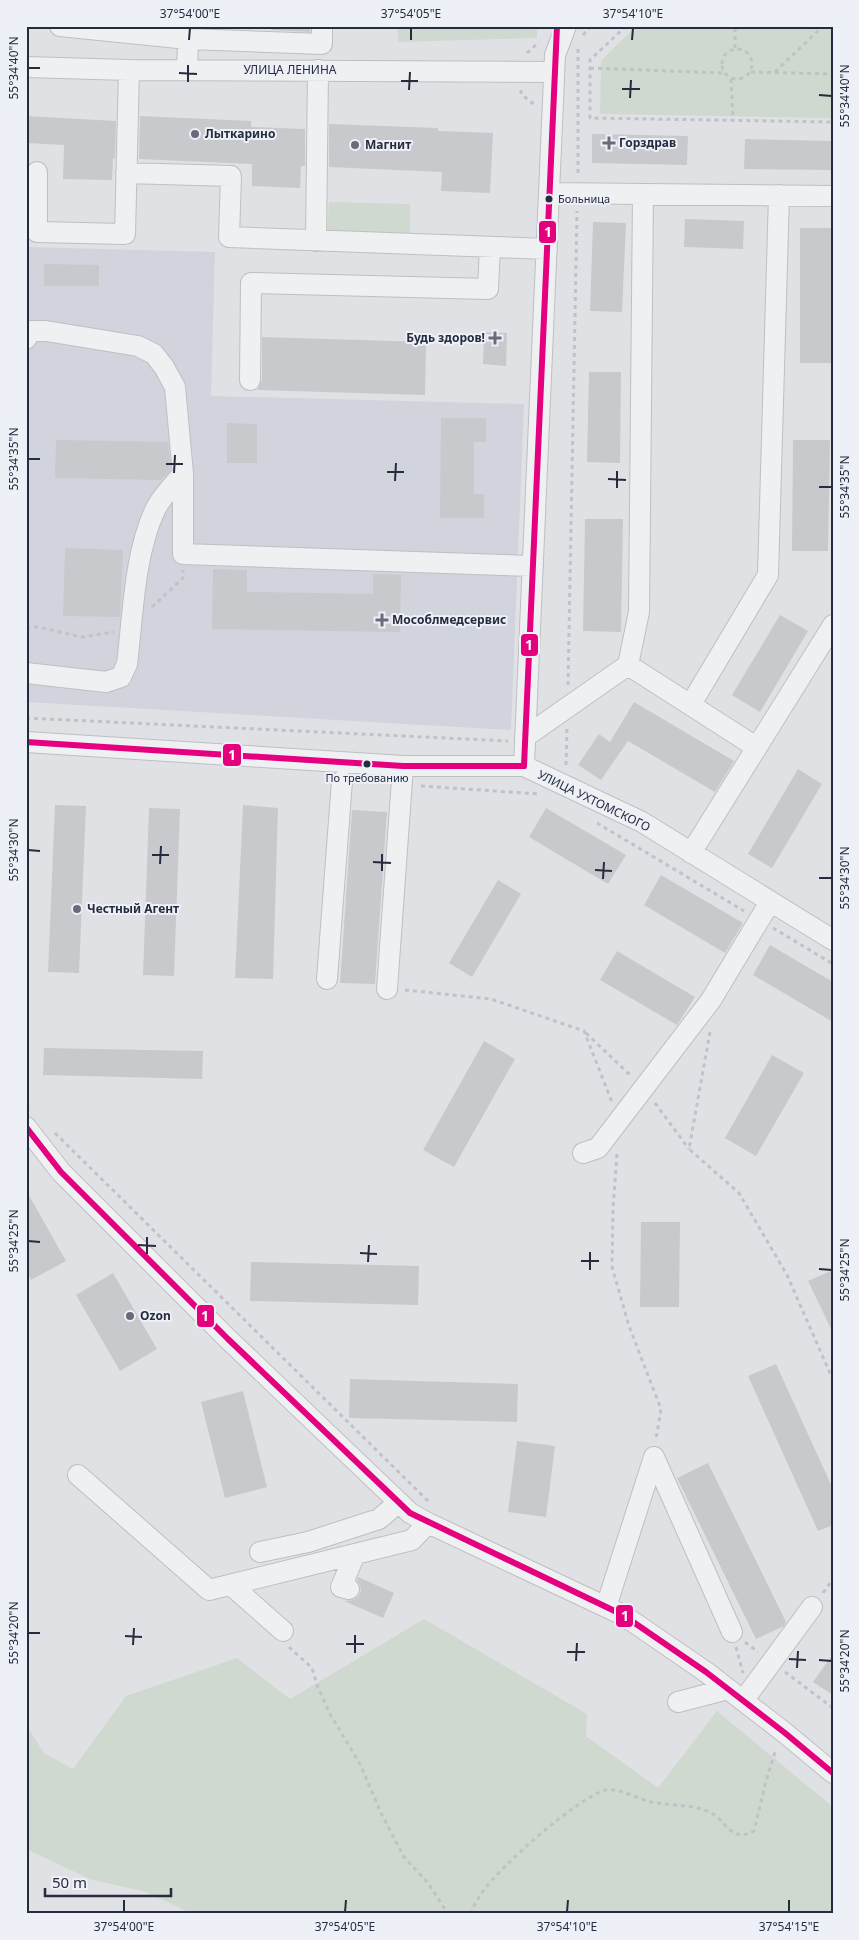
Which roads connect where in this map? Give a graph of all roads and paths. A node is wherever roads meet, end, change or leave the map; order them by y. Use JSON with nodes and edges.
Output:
{"nodes":[{"id":1,"x":60,"y":26,"type":"edge"},
{"id":2,"x":322,"y":26,"type":"edge"},
{"id":3,"x":626,"y":26,"type":"edge"},
{"id":4,"x":735,"y":26,"type":"edge"},
{"id":5,"x":824,"y":26,"type":"edge"},
{"id":6,"x":550,"y":33,"type":"edge"},
{"id":7,"x":572,"y":33,"type":"edge"},
{"id":8,"x":188,"y":39,"type":"junction"},
{"id":9,"x":735,"y":48,"type":"junction"},
{"id":10,"x":522,"y":59,"type":"dead end"},
{"id":11,"x":554,"y":64,"type":"junction"},
{"id":12,"x":26,"y":67,"type":"edge"},
{"id":13,"x":590,"y":68,"type":"dead end"},
{"id":14,"x":129,"y":70,"type":"junction"},
{"id":15,"x":188,"y":70,"type":"junction"},
{"id":16,"x":318,"y":70,"type":"junction"},
{"id":17,"x":751,"y":72,"type":"junction"},
{"id":18,"x":724,"y":73,"type":"junction"},
{"id":19,"x":774,"y":73,"type":"junction"},
{"id":20,"x":833,"y":74,"type":"edge"},
{"id":21,"x":731,"y":79,"type":"junction"},
{"id":22,"x":733,"y":121,"type":"junction"},
{"id":23,"x":833,"y":122,"type":"edge"},
{"id":24,"x":37,"y":172,"type":"dead end"},
{"id":25,"x":126,"y":173,"type":"junction"},
{"id":26,"x":549,"y":193,"type":"junction"},
{"id":27,"x":578,"y":193,"type":"junction"},
{"id":28,"x":643,"y":194,"type":"junction"},
{"id":29,"x":779,"y":195,"type":"junction"},
{"id":30,"x":833,"y":196,"type":"edge"},
{"id":31,"x":316,"y":241,"type":"junction"},
{"id":32,"x":490,"y":247,"type":"junction"},
{"id":33,"x":547,"y":249,"type":"junction"},
{"id":34,"x":26,"y":339,"type":"edge"},
{"id":35,"x":250,"y":380,"type":"dead end"},
{"id":36,"x":183,"y":474,"type":"junction"},
{"id":37,"x":533,"y":566,"type":"junction"},
{"id":38,"x":833,"y":625,"type":"edge"},
{"id":39,"x":26,"y":627,"type":"edge"},
{"id":40,"x":82,"y":637,"type":"dead end"},
{"id":41,"x":628,"y":665,"type":"junction"},
{"id":42,"x":26,"y":673,"type":"edge"},
{"id":43,"x":691,"y":704,"type":"junction"},
{"id":44,"x":567,"y":707,"type":"junction"},
{"id":45,"x":26,"y":718,"type":"edge"},
{"id":46,"x":520,"y":739,"type":"junction"},
{"id":47,"x":26,"y":742,"type":"edge"},
{"id":48,"x":756,"y":747,"type":"junction"},
{"id":49,"x":566,"y":765,"type":"dead end"},
{"id":50,"x":403,"y":766,"type":"junction"},
{"id":51,"x":524,"y":766,"type":"junction"},
{"id":52,"x":342,"y":781,"type":"dead end"},
{"id":53,"x":592,"y":820,"type":"dead end"},
{"id":54,"x":691,"y":853,"type":"junction"},
{"id":55,"x":770,"y":902,"type":"junction"},
{"id":56,"x":760,"y":920,"type":"junction"},
{"id":57,"x":833,"y":940,"type":"edge"},
{"id":58,"x":833,"y":964,"type":"edge"},
{"id":59,"x":328,"y":979,"type":"dead end"},
{"id":60,"x":386,"y":989,"type":"joint"},
{"id":61,"x":711,"y":1027,"type":"dead end"},
{"id":62,"x":26,"y":1104,"type":"edge"},
{"id":63,"x":30,"y":1119,"type":"edge"},
{"id":64,"x":619,"y":1122,"type":"junction"},
{"id":65,"x":54,"y":1132,"type":"dead end"},
{"id":66,"x":617,"y":1150,"type":"dead end"},
{"id":67,"x":583,"y":1153,"type":"dead end"},
{"id":68,"x":833,"y":1380,"type":"edge"},
{"id":69,"x":654,"y":1457,"type":"junction"},
{"id":70,"x":78,"y":1475,"type":"dead end"},
{"id":71,"x":399,"y":1502,"type":"junction"},
{"id":72,"x":430,"y":1514,"type":"junction"},
{"id":73,"x":260,"y":1552,"type":"dead end"},
{"id":74,"x":355,"y":1554,"type":"junction"},
{"id":75,"x":231,"y":1585,"type":"junction"},
{"id":76,"x":349,"y":1589,"type":"dead end"},
{"id":77,"x":606,"y":1607,"type":"junction"},
{"id":78,"x":812,"y":1607,"type":"dead end"},
{"id":79,"x":283,"y":1631,"type":"dead end"},
{"id":80,"x":732,"y":1632,"type":"joint"},
{"id":81,"x":318,"y":1688,"type":"dead end"},
{"id":82,"x":740,"y":1694,"type":"junction"},
{"id":83,"x":678,"y":1702,"type":"dead end"},
{"id":84,"x":785,"y":1733,"type":"junction"},
{"id":85,"x":833,"y":1773,"type":"edge"},
{"id":86,"x":448,"y":1914,"type":"edge"},
{"id":87,"x":470,"y":1914,"type":"edge"}],
"edges":[{"from":1,"to":8,"type":"street"},
{"from":2,"to":8,"type":"street"},
{"from":3,"to":22,"type":"path"},
{"from":4,"to":9,"type":"path"},
{"from":5,"to":19,"type":"path"},
{"from":6,"to":10,"type":"path"},
{"from":6,"to":11,"type":"street"},
{"from":7,"to":11,"type":"street"},
{"from":7,"to":27,"type":"path"},
{"from":8,"to":15,"type":"street"},
{"from":9,"to":17,"type":"path"},
{"from":9,"to":18,"type":"path"},
{"from":11,"to":16,"type":"street","name":"УЛИЦА ЛЕНИНА"},
{"from":11,"to":26,"type":"street"},
{"from":12,"to":14,"type":"street","name":"УЛИЦА ЛЕНИНА"},
{"from":13,"to":18,"type":"path"},
{"from":14,"to":15,"type":"street","name":"УЛИЦА ЛЕНИНА"},
{"from":14,"to":25,"type":"street"},
{"from":15,"to":16,"type":"street","name":"УЛИЦА ЛЕНИНА"},
{"from":16,"to":31,"type":"street"},
{"from":17,"to":19,"type":"path"},
{"from":17,"to":21,"type":"path"},
{"from":18,"to":21,"type":"path"},
{"from":19,"to":20,"type":"path"},
{"from":21,"to":22,"type":"path"},
{"from":22,"to":23,"type":"path"},
{"from":24,"to":25,"type":"street"},
{"from":25,"to":31,"type":"street"},
{"from":26,"to":27,"type":"street"},
{"from":26,"to":33,"type":"street"},
{"from":27,"to":28,"type":"street"},
{"from":27,"to":44,"type":"path"},
{"from":28,"to":29,"type":"street"},
{"from":28,"to":41,"type":"street"},
{"from":29,"to":30,"type":"street"},
{"from":29,"to":43,"type":"street"},
{"from":31,"to":32,"type":"street"},
{"from":32,"to":33,"type":"street"},
{"from":32,"to":35,"type":"street"},
{"from":33,"to":37,"type":"street"},
{"from":34,"to":36,"type":"street"},
{"from":36,"to":37,"type":"street"},
{"from":36,"to":42,"type":"street"},
{"from":37,"to":46,"type":"street"},
{"from":38,"to":48,"type":"street"},
{"from":39,"to":40,"type":"path"},
{"from":41,"to":43,"type":"street"},
{"from":41,"to":44,"type":"street"},
{"from":43,"to":48,"type":"street"},
{"from":44,"to":46,"type":"street"},
{"from":44,"to":49,"type":"path"},
{"from":45,"to":46,"type":"path"},
{"from":46,"to":51,"type":"street"},
{"from":47,"to":50,"type":"street","name":"УЛИЦА УХТОМСКОГО"},
{"from":48,"to":54,"type":"street"},
{"from":50,"to":51,"type":"street","name":"УЛИЦА УХТОМСКОГО"},
{"from":50,"to":60,"type":"street"},
{"from":51,"to":54,"type":"street","name":"УЛИЦА УХТОМСКОГО"},
{"from":52,"to":59,"type":"street"},
{"from":53,"to":56,"type":"path"},
{"from":54,"to":55,"type":"street","name":"УЛИЦА УХТОМСКОГО"},
{"from":55,"to":56,"type":"street"},
{"from":55,"to":57,"type":"street","name":"УЛИЦА УХТОМСКОГО"},
{"from":56,"to":58,"type":"path"},
{"from":56,"to":64,"type":"street"},
{"from":60,"to":64,"type":"path"},
{"from":61,"to":68,"type":"path"},
{"from":62,"to":63,"type":"path"},
{"from":63,"to":71,"type":"street"},
{"from":64,"to":67,"type":"street"},
{"from":65,"to":72,"type":"path"},
{"from":66,"to":69,"type":"path"},
{"from":69,"to":77,"type":"street"},
{"from":69,"to":80,"type":"street"},
{"from":70,"to":75,"type":"street"},
{"from":71,"to":72,"type":"street"},
{"from":71,"to":73,"type":"street"},
{"from":72,"to":74,"type":"street"},
{"from":72,"to":77,"type":"street"},
{"from":74,"to":75,"type":"street"},
{"from":74,"to":76,"type":"street"},
{"from":75,"to":79,"type":"street"},
{"from":77,"to":82,"type":"street"},
{"from":78,"to":82,"type":"street"},
{"from":80,"to":82,"type":"path"},
{"from":81,"to":86,"type":"path"},
{"from":82,"to":83,"type":"street"},
{"from":82,"to":84,"type":"street"},
{"from":84,"to":85,"type":"street"},
{"from":84,"to":87,"type":"path"}]}
